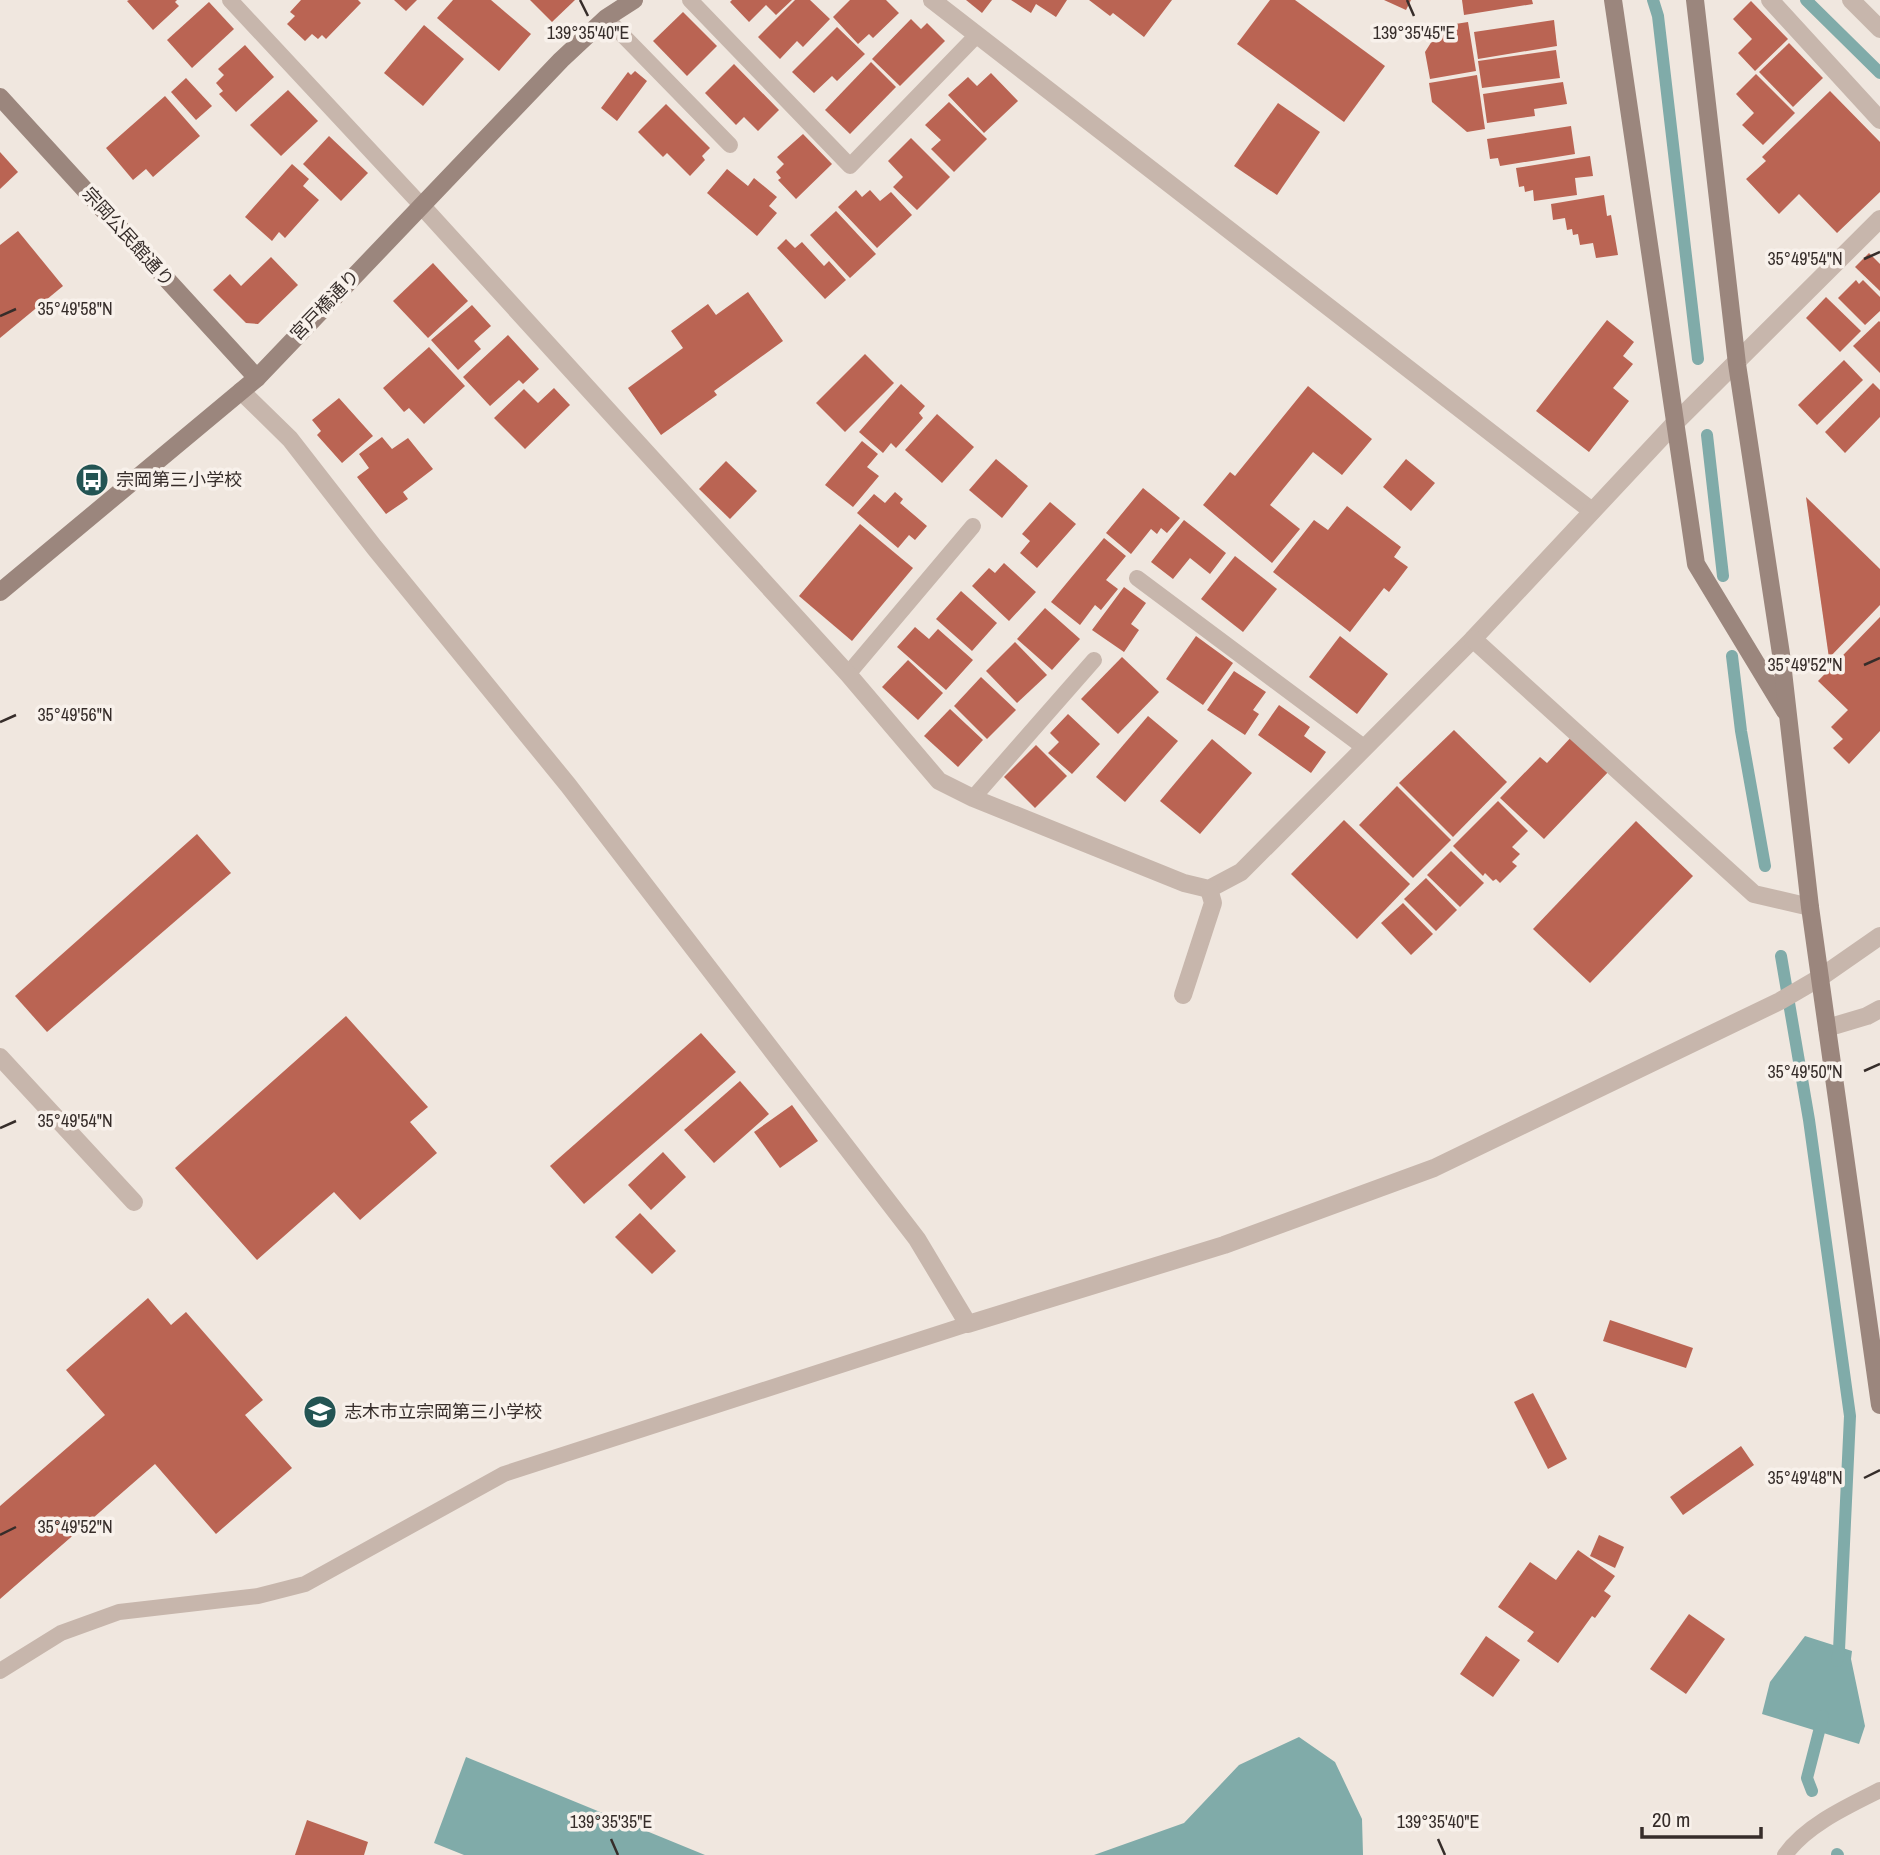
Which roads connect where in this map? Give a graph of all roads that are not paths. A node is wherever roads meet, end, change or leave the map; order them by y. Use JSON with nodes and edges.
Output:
{"nodes":[{"id":1,"x":230,"y":0,"type":"edge"},
{"id":2,"x":634,"y":0,"type":"edge"},
{"id":3,"x":690,"y":0,"type":"edge"},
{"id":4,"x":932,"y":0,"type":"edge"},
{"id":5,"x":1613,"y":0,"type":"edge"},
{"id":6,"x":1695,"y":0,"type":"edge"},
{"id":7,"x":1770,"y":0,"type":"edge"},
{"id":8,"x":1851,"y":0,"type":"edge"},
{"id":9,"x":606,"y":19,"type":"junction"},
{"id":10,"x":1880,"y":29,"type":"edge"},
{"id":11,"x":976,"y":36,"type":"junction"},
{"id":12,"x":0,"y":97,"type":"edge"},
{"id":13,"x":1880,"y":120,"type":"edge"},
{"id":14,"x":730,"y":145,"type":"dead end"},
{"id":15,"x":421,"y":205,"type":"junction"},
{"id":16,"x":1880,"y":219,"type":"edge"},
{"id":17,"x":1737,"y":364,"type":"junction"},
{"id":18,"x":257,"y":378,"type":"junction"},
{"id":19,"x":241,"y":391,"type":"junction"},
{"id":20,"x":1674,"y":424,"type":"junction"},
{"id":21,"x":1592,"y":511,"type":"junction"},
{"id":22,"x":973,"y":526,"type":"dead end"},
{"id":23,"x":1137,"y":578,"type":"dead end"},
{"id":24,"x":0,"y":593,"type":"edge"},
{"id":25,"x":1473,"y":639,"type":"junction"},
{"id":26,"x":1094,"y":660,"type":"dead end"},
{"id":27,"x":848,"y":674,"type":"junction"},
{"id":28,"x":1789,"y":717,"type":"junction"},
{"id":29,"x":1365,"y":748,"type":"junction"},
{"id":30,"x":973,"y":798,"type":"junction"},
{"id":31,"x":1209,"y":889,"type":"junction"},
{"id":32,"x":1810,"y":907,"type":"junction"},
{"id":33,"x":1880,"y":936,"type":"edge"},
{"id":34,"x":1821,"y":977,"type":"junction"},
{"id":35,"x":1183,"y":995,"type":"dead end"},
{"id":36,"x":1880,"y":1009,"type":"edge"},
{"id":37,"x":1827,"y":1028,"type":"junction"},
{"id":38,"x":0,"y":1057,"type":"edge"},
{"id":39,"x":134,"y":1202,"type":"dead end"},
{"id":40,"x":968,"y":1324,"type":"junction"},
{"id":41,"x":1876,"y":1348,"type":"edge"},
{"id":42,"x":1880,"y":1405,"type":"edge"},
{"id":43,"x":0,"y":1671,"type":"edge"},
{"id":44,"x":1880,"y":1790,"type":"edge"},
{"id":45,"x":1785,"y":1855,"type":"edge"}],
"edges":[{"from":1,"to":15,"type":"lane"},
{"from":2,"to":9,"type":"street","name":"宮戸橋通り"},
{"from":3,"to":11,"type":"lane"},
{"from":4,"to":11,"type":"street"},
{"from":5,"to":20,"type":"street"},
{"from":6,"to":17,"type":"street"},
{"from":7,"to":13,"type":"street"},
{"from":8,"to":10,"type":"street"},
{"from":9,"to":14,"type":"lane"},
{"from":9,"to":15,"type":"street","name":"宮戸橋通り"},
{"from":11,"to":21,"type":"street"},
{"from":12,"to":18,"type":"street","name":"宗岡公民館通り"},
{"from":15,"to":18,"type":"street","name":"宮戸橋通り"},
{"from":15,"to":27,"type":"street"},
{"from":16,"to":17,"type":"street"},
{"from":17,"to":20,"type":"street"},
{"from":17,"to":28,"type":"street"},
{"from":18,"to":19,"type":"street","name":"宮戸橋通り"},
{"from":19,"to":24,"type":"street","name":"宮戸橋通り"},
{"from":19,"to":40,"type":"street"},
{"from":20,"to":21,"type":"street"},
{"from":20,"to":28,"type":"street"},
{"from":21,"to":25,"type":"street"},
{"from":22,"to":27,"type":"lane"},
{"from":23,"to":29,"type":"lane"},
{"from":25,"to":29,"type":"street"},
{"from":25,"to":32,"type":"street"},
{"from":26,"to":30,"type":"lane"},
{"from":27,"to":30,"type":"street"},
{"from":28,"to":32,"type":"street"},
{"from":29,"to":31,"type":"street"},
{"from":30,"to":31,"type":"street"},
{"from":31,"to":35,"type":"street"},
{"from":32,"to":34,"type":"street"},
{"from":33,"to":34,"type":"street"},
{"from":34,"to":37,"type":"street"},
{"from":34,"to":40,"type":"street"},
{"from":36,"to":37,"type":"street"},
{"from":37,"to":41,"type":"street"},
{"from":38,"to":39,"type":"street"},
{"from":40,"to":43,"type":"lane"},
{"from":41,"to":42,"type":"street"},
{"from":44,"to":45,"type":"lane"}]}
